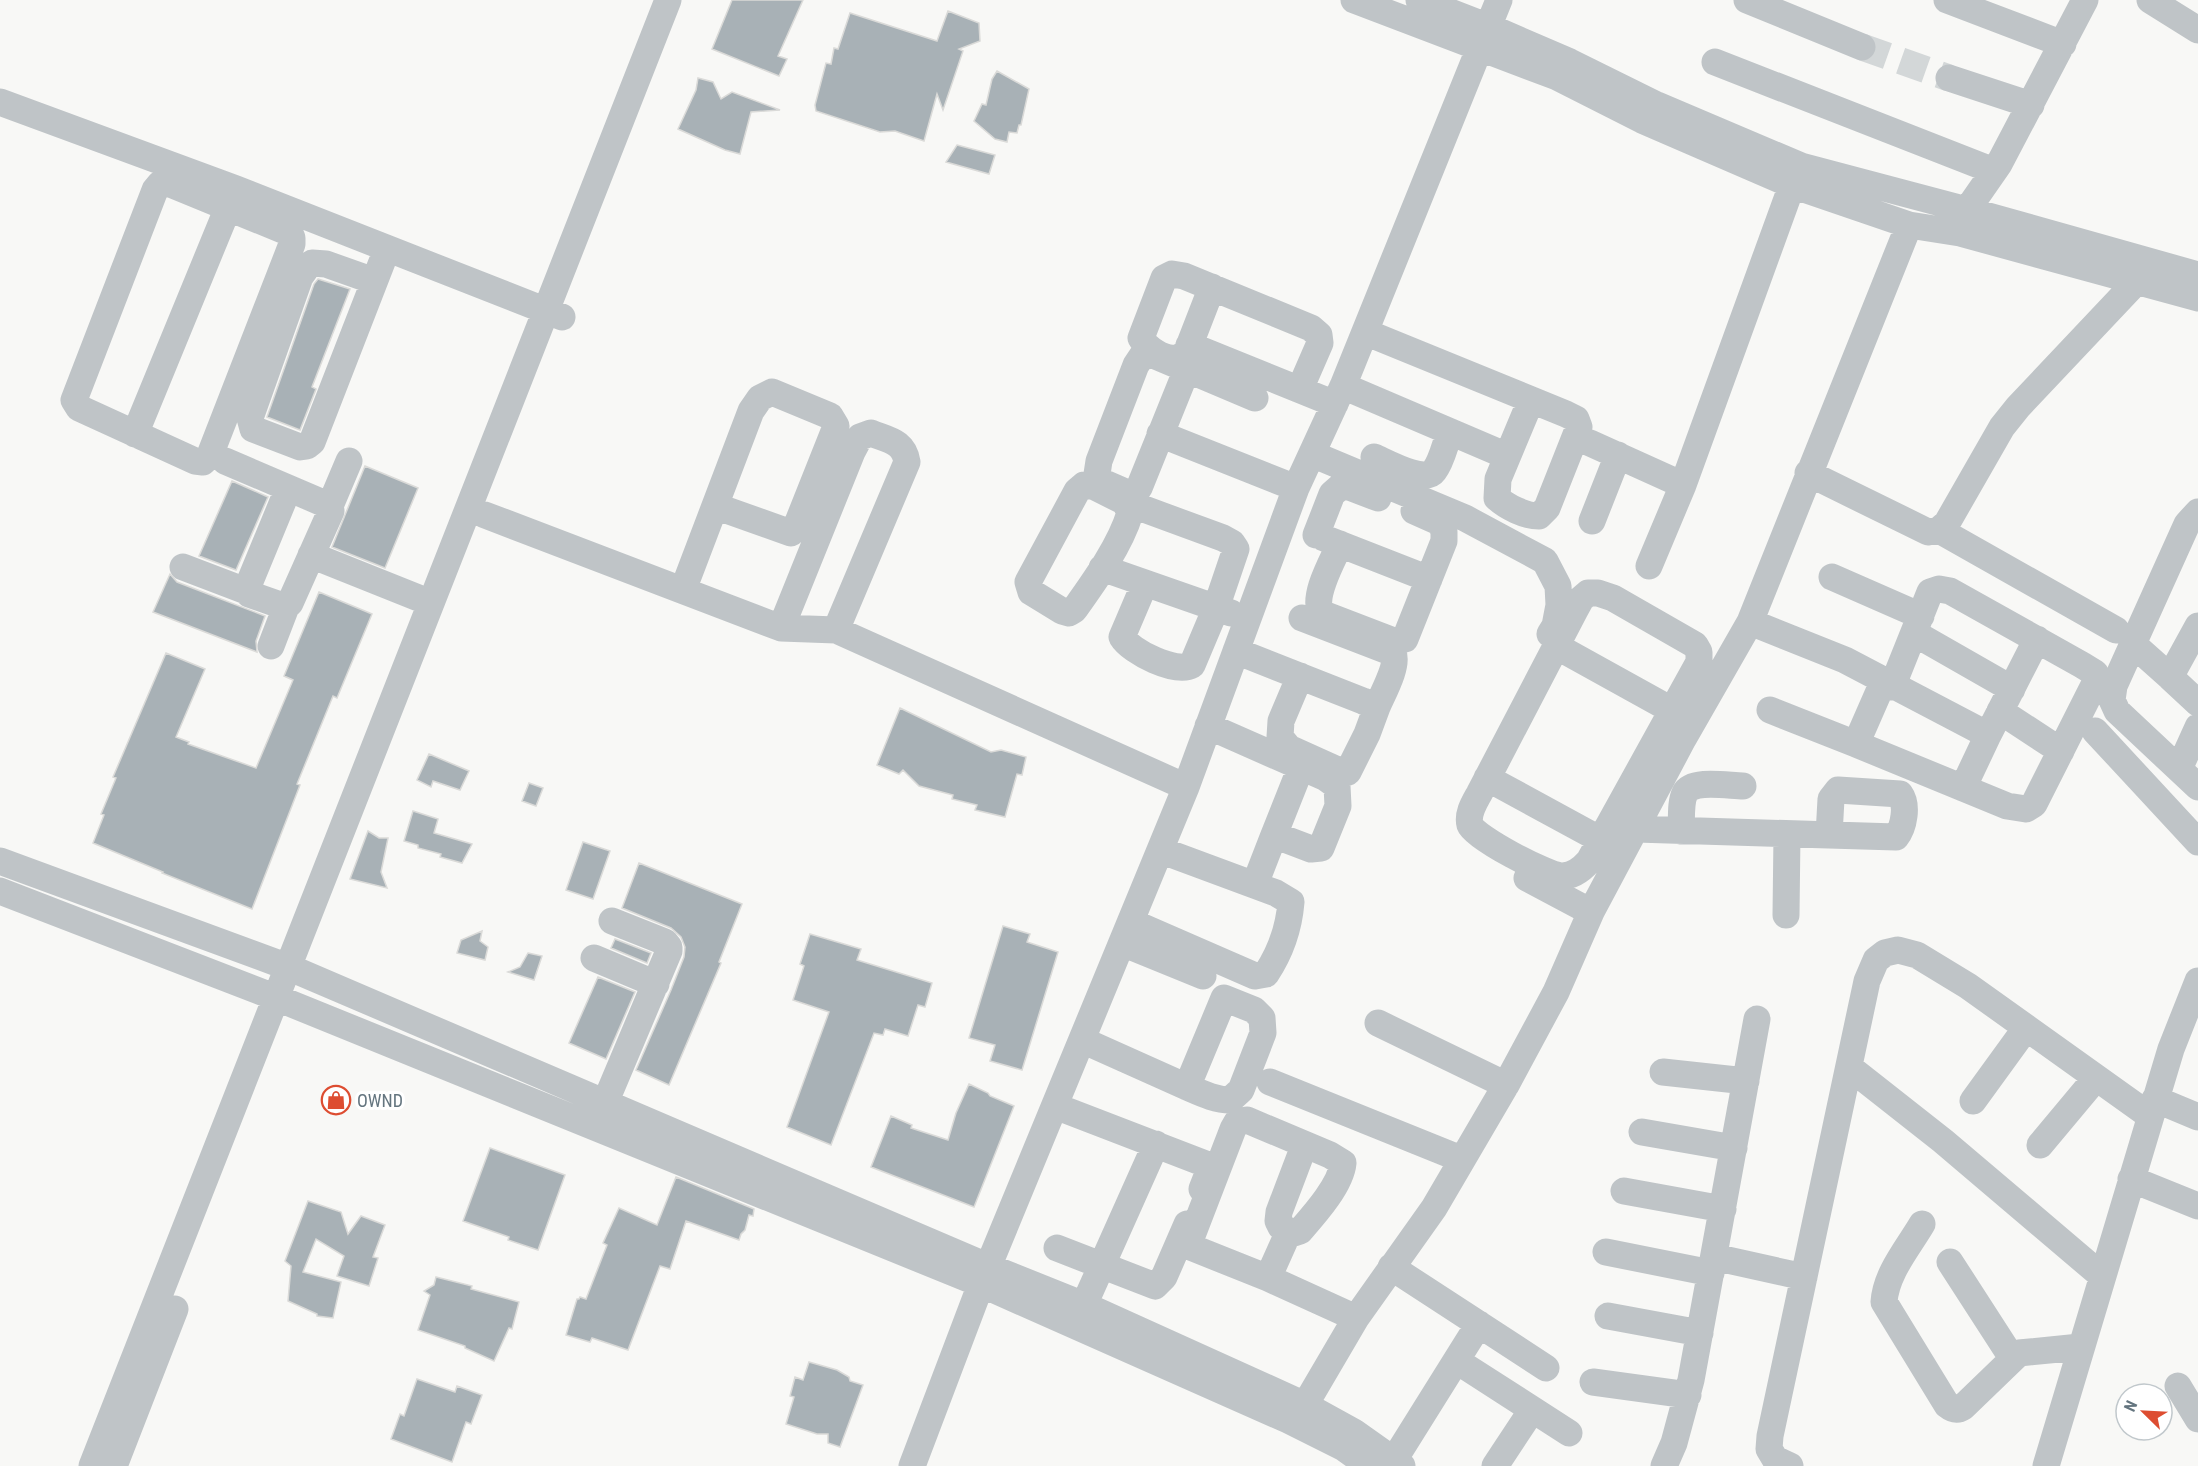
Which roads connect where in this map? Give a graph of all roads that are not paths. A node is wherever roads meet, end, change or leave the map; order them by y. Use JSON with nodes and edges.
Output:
{"nodes":[{"id":1,"x":668,"y":0,"type":"edge"},
{"id":2,"x":686,"y":0,"type":"edge"},
{"id":3,"x":1354,"y":0,"type":"edge"},
{"id":4,"x":1419,"y":0,"type":"edge"},
{"id":5,"x":1499,"y":0,"type":"edge"},
{"id":6,"x":1747,"y":0,"type":"edge"},
{"id":7,"x":1947,"y":0,"type":"edge"},
{"id":8,"x":2085,"y":0,"type":"edge"},
{"id":9,"x":2150,"y":0,"type":"edge"},
{"id":10,"x":2198,"y":30,"type":"edge"},
{"id":11,"x":1484,"y":38,"type":"junction"},
{"id":12,"x":2062,"y":44,"type":"junction"},
{"id":13,"x":1862,"y":46,"type":"tunnel mouth"},
{"id":14,"x":1715,"y":62,"type":"dead end"},
{"id":15,"x":1948,"y":78,"type":"tunnel mouth"},
{"id":16,"x":0,"y":102,"type":"edge"},
{"id":17,"x":2031,"y":105,"type":"junction"},
{"id":18,"x":1994,"y":171,"type":"junction"},
{"id":19,"x":1792,"y":185,"type":"junction"},
{"id":20,"x":232,"y":199,"type":"junction"},
{"id":21,"x":1967,"y":210,"type":"junction"},
{"id":22,"x":1909,"y":225,"type":"junction"},
{"id":23,"x":1952,"y":232,"type":"junction"},
{"id":24,"x":387,"y":249,"type":"junction"},
{"id":25,"x":2194,"y":266,"type":"edge"},
{"id":26,"x":374,"y":281,"type":"junction"},
{"id":27,"x":2137,"y":281,"type":"junction"},
{"id":28,"x":1212,"y":288,"type":"junction"},
{"id":29,"x":2198,"y":298,"type":"edge"},
{"id":30,"x":554,"y":314,"type":"junction"},
{"id":31,"x":1365,"y":332,"type":"junction"},
{"id":32,"x":1188,"y":357,"type":"junction"},
{"id":33,"x":1300,"y":389,"type":"junction"},
{"id":34,"x":1339,"y":395,"type":"junction"},
{"id":35,"x":1255,"y":398,"type":"dead end"},
{"id":36,"x":1531,"y":400,"type":"junction"},
{"id":37,"x":1450,"y":432,"type":"junction"},
{"id":38,"x":135,"y":434,"type":"junction"},
{"id":39,"x":1160,"y":434,"type":"junction"},
{"id":40,"x":1590,"y":443,"type":"dead end"},
{"id":41,"x":1312,"y":453,"type":"junction"},
{"id":42,"x":1507,"y":456,"type":"junction"},
{"id":43,"x":1618,"y":456,"type":"junction"},
{"id":44,"x":1374,"y":457,"type":"dead end"},
{"id":45,"x":350,"y":460,"type":"dead end"},
{"id":46,"x":225,"y":461,"type":"dead end"},
{"id":47,"x":1808,"y":473,"type":"junction"},
{"id":48,"x":1683,"y":485,"type":"junction"},
{"id":49,"x":1296,"y":488,"type":"junction"},
{"id":50,"x":290,"y":490,"type":"junction"},
{"id":51,"x":718,"y":498,"type":"junction"},
{"id":52,"x":1125,"y":502,"type":"junction"},
{"id":53,"x":330,"y":506,"type":"junction"},
{"id":54,"x":2198,"y":512,"type":"edge"},
{"id":55,"x":485,"y":515,"type":"junction"},
{"id":56,"x":1592,"y":521,"type":"dead end"},
{"id":57,"x":1284,"y":523,"type":"junction"},
{"id":58,"x":1939,"y":530,"type":"junction"},
{"id":59,"x":1328,"y":540,"type":"junction"},
{"id":60,"x":311,"y":555,"type":"junction"},
{"id":61,"x":791,"y":555,"type":"dead end"},
{"id":62,"x":1649,"y":566,"type":"dead end"},
{"id":63,"x":183,"y":567,"type":"dead end"},
{"id":64,"x":1102,"y":568,"type":"junction"},
{"id":65,"x":1832,"y":577,"type":"dead end"},
{"id":66,"x":1429,"y":579,"type":"junction"},
{"id":67,"x":1145,"y":583,"type":"junction"},
{"id":68,"x":683,"y":590,"type":"junction"},
{"id":69,"x":246,"y":591,"type":"junction"},
{"id":70,"x":431,"y":603,"type":"junction"},
{"id":71,"x":286,"y":607,"type":"junction"},
{"id":72,"x":1216,"y":608,"type":"junction"},
{"id":73,"x":1302,"y":618,"type":"dead end"},
{"id":74,"x":1248,"y":619,"type":"junction"},
{"id":75,"x":1750,"y":622,"type":"junction"},
{"id":76,"x":1917,"y":624,"type":"junction"},
{"id":77,"x":773,"y":625,"type":"junction"},
{"id":78,"x":837,"y":630,"type":"junction"},
{"id":79,"x":2196,"y":633,"type":"edge"},
{"id":80,"x":2124,"y":637,"type":"junction"},
{"id":81,"x":2037,"y":639,"type":"junction"},
{"id":82,"x":271,"y":646,"type":"dead end"},
{"id":83,"x":1556,"y":646,"type":"junction"},
{"id":84,"x":1236,"y":651,"type":"junction"},
{"id":85,"x":1300,"y":676,"type":"junction"},
{"id":86,"x":2170,"y":677,"type":"junction"},
{"id":87,"x":1888,"y":683,"type":"junction"},
{"id":88,"x":2006,"y":700,"type":"junction"},
{"id":89,"x":2198,"y":703,"type":"edge"},
{"id":90,"x":1377,"y":707,"type":"junction"},
{"id":91,"x":1770,"y":710,"type":"dead end"},
{"id":92,"x":1683,"y":716,"type":"junction"},
{"id":93,"x":1208,"y":726,"type":"junction"},
{"id":94,"x":2198,"y":727,"type":"edge"},
{"id":95,"x":2095,"y":731,"type":"dead end"},
{"id":96,"x":1988,"y":735,"type":"junction"},
{"id":97,"x":1856,"y":744,"type":"junction"},
{"id":98,"x":2061,"y":751,"type":"junction"},
{"id":99,"x":1301,"y":766,"type":"junction"},
{"id":100,"x":1487,"y":778,"type":"junction"},
{"id":101,"x":2188,"y":778,"type":"edge"},
{"id":102,"x":1743,"y":786,"type":"dead end"},
{"id":103,"x":1186,"y":787,"type":"junction"},
{"id":104,"x":1963,"y":788,"type":"junction"},
{"id":105,"x":1636,"y":829,"type":"junction"},
{"id":106,"x":1681,"y":831,"type":"junction"},
{"id":107,"x":1787,"y":834,"type":"junction"},
{"id":108,"x":1274,"y":835,"type":"junction"},
{"id":109,"x":1829,"y":835,"type":"dead end"},
{"id":110,"x":1601,"y":840,"type":"junction"},
{"id":111,"x":2198,"y":842,"type":"edge"},
{"id":112,"x":1160,"y":850,"type":"junction"},
{"id":113,"x":0,"y":861,"type":"edge"},
{"id":114,"x":1255,"y":884,"type":"junction"},
{"id":115,"x":0,"y":891,"type":"edge"},
{"id":116,"x":1591,"y":912,"type":"junction"},
{"id":117,"x":1786,"y":915,"type":"dead end"},
{"id":118,"x":612,"y":921,"type":"dead end"},
{"id":119,"x":1126,"y":932,"type":"junction"},
{"id":120,"x":594,"y":958,"type":"dead end"},
{"id":121,"x":296,"y":971,"type":"junction"},
{"id":122,"x":1203,"y":976,"type":"dead end"},
{"id":123,"x":2198,"y":981,"type":"edge"},
{"id":124,"x":656,"y":984,"type":"junction"},
{"id":125,"x":285,"y":1001,"type":"junction"},
{"id":126,"x":1758,"y":1019,"type":"dead end"},
{"id":127,"x":1378,"y":1023,"type":"dead end"},
{"id":128,"x":2026,"y":1028,"type":"junction"},
{"id":129,"x":1082,"y":1040,"type":"junction"},
{"id":130,"x":1849,"y":1067,"type":"junction"},
{"id":131,"x":1663,"y":1072,"type":"dead end"},
{"id":132,"x":2096,"y":1078,"type":"junction"},
{"id":133,"x":1746,"y":1081,"type":"junction"},
{"id":134,"x":1270,"y":1082,"type":"dead end"},
{"id":135,"x":1149,"y":1084,"type":"dead end"},
{"id":136,"x":1506,"y":1085,"type":"junction"},
{"id":137,"x":1187,"y":1087,"type":"junction"},
{"id":138,"x":1973,"y":1101,"type":"dead end"},
{"id":139,"x":605,"y":1102,"type":"junction"},
{"id":140,"x":1055,"y":1106,"type":"junction"},
{"id":141,"x":2153,"y":1108,"type":"junction"},
{"id":142,"x":2198,"y":1117,"type":"edge"},
{"id":143,"x":1642,"y":1132,"type":"dead end"},
{"id":144,"x":1156,"y":1144,"type":"junction"},
{"id":145,"x":2040,"y":1145,"type":"dead end"},
{"id":146,"x":1304,"y":1146,"type":"junction"},
{"id":147,"x":1734,"y":1148,"type":"junction"},
{"id":148,"x":1461,"y":1159,"type":"junction"},
{"id":149,"x":1211,"y":1166,"type":"junction"},
{"id":150,"x":2131,"y":1179,"type":"junction"},
{"id":151,"x":1624,"y":1191,"type":"dead end"},
{"id":152,"x":2198,"y":1206,"type":"edge"},
{"id":153,"x":1723,"y":1209,"type":"junction"},
{"id":154,"x":1922,"y":1224,"type":"dead end"},
{"id":155,"x":1289,"y":1231,"type":"junction"},
{"id":156,"x":1188,"y":1246,"type":"junction"},
{"id":157,"x":1057,"y":1248,"type":"dead end"},
{"id":158,"x":1606,"y":1252,"type":"dead end"},
{"id":159,"x":1950,"y":1262,"type":"dead end"},
{"id":160,"x":1712,"y":1265,"type":"junction"},
{"id":161,"x":1102,"y":1266,"type":"junction"},
{"id":162,"x":1391,"y":1268,"type":"junction"},
{"id":163,"x":985,"y":1275,"type":"junction"},
{"id":164,"x":2102,"y":1276,"type":"junction"},
{"id":165,"x":1804,"y":1277,"type":"junction"},
{"id":166,"x":1268,"y":1278,"type":"junction"},
{"id":167,"x":1171,"y":1287,"type":"dead end"},
{"id":168,"x":1084,"y":1305,"type":"junction"},
{"id":169,"x":1608,"y":1316,"type":"dead end"},
{"id":170,"x":1356,"y":1318,"type":"junction"},
{"id":171,"x":1700,"y":1333,"type":"junction"},
{"id":172,"x":1468,"y":1344,"type":"junction"},
{"id":173,"x":2080,"y":1347,"type":"junction"},
{"id":174,"x":2012,"y":1359,"type":"junction"},
{"id":175,"x":1593,"y":1382,"type":"dead end"},
{"id":176,"x":2178,"y":1386,"type":"dead end"},
{"id":177,"x":1538,"y":1390,"type":"junction"},
{"id":178,"x":1688,"y":1395,"type":"junction"},
{"id":179,"x":1297,"y":1412,"type":"junction"},
{"id":180,"x":2198,"y":1419,"type":"edge"},
{"id":181,"x":1569,"y":1432,"type":"dead end"},
{"id":182,"x":1389,"y":1464,"type":"edge"},
{"id":183,"x":92,"y":1466,"type":"edge"},
{"id":184,"x":114,"y":1466,"type":"edge"},
{"id":185,"x":912,"y":1466,"type":"edge"},
{"id":186,"x":1495,"y":1466,"type":"edge"},
{"id":187,"x":1664,"y":1466,"type":"edge"},
{"id":188,"x":1790,"y":1466,"type":"edge"},
{"id":189,"x":2046,"y":1466,"type":"edge"}],
"edges":[{"from":1,"to":30,"type":"street"},
{"from":2,"to":30,"type":"street"},
{"from":3,"to":11,"type":"street"},
{"from":4,"to":11,"type":"street"},
{"from":5,"to":11,"type":"street"},
{"from":6,"to":13,"type":"street"},
{"from":7,"to":12,"type":"street"},
{"from":8,"to":12,"type":"street"},
{"from":9,"to":10,"type":"street"},
{"from":11,"to":19,"type":"street"},
{"from":11,"to":21,"type":"street"},
{"from":11,"to":31,"type":"street"},
{"from":12,"to":17,"type":"street"},
{"from":14,"to":18,"type":"street"},
{"from":15,"to":17,"type":"street"},
{"from":16,"to":20,"type":"street"},
{"from":17,"to":18,"type":"street"},
{"from":18,"to":21,"type":"street"},
{"from":19,"to":22,"type":"street"},
{"from":19,"to":48,"type":"street"},
{"from":20,"to":24,"type":"street"},
{"from":20,"to":38,"type":"street"},
{"from":20,"to":38,"type":"street"},
{"from":20,"to":38,"type":"street"},
{"from":21,"to":23,"type":"street"},
{"from":21,"to":25,"type":"street"},
{"from":22,"to":23,"type":"street"},
{"from":22,"to":47,"type":"street"},
{"from":23,"to":27,"type":"street"},
{"from":24,"to":26,"type":"street"},
{"from":24,"to":30,"type":"street"},
{"from":26,"to":26,"type":"street"},
{"from":27,"to":29,"type":"street"},
{"from":27,"to":58,"type":"street"},
{"from":28,"to":32,"type":"street"},
{"from":28,"to":32,"type":"street"},
{"from":28,"to":33,"type":"street"},
{"from":30,"to":55,"type":"street"},
{"from":30,"to":70,"type":"street"},
{"from":31,"to":34,"type":"street"},
{"from":31,"to":36,"type":"street"},
{"from":32,"to":33,"type":"street"},
{"from":32,"to":35,"type":"street"},
{"from":32,"to":39,"type":"street"},
{"from":32,"to":39,"type":"street"},
{"from":33,"to":34,"type":"street"},
{"from":34,"to":37,"type":"street"},
{"from":34,"to":41,"type":"street"},
{"from":36,"to":42,"type":"street"},
{"from":36,"to":42,"type":"street"},
{"from":37,"to":42,"type":"street"},
{"from":37,"to":44,"type":"street"},
{"from":39,"to":49,"type":"street"},
{"from":40,"to":43,"type":"street"},
{"from":41,"to":49,"type":"street"},
{"from":41,"to":116,"type":"street"},
{"from":43,"to":48,"type":"street"},
{"from":43,"to":56,"type":"street"},
{"from":45,"to":53,"type":"street"},
{"from":46,"to":50,"type":"street"},
{"from":47,"to":58,"type":"street"},
{"from":47,"to":75,"type":"street"},
{"from":48,"to":62,"type":"street"},
{"from":49,"to":57,"type":"street"},
{"from":50,"to":53,"type":"street"},
{"from":50,"to":69,"type":"street"},
{"from":51,"to":51,"type":"street"},
{"from":51,"to":68,"type":"street"},
{"from":52,"to":64,"type":"street"},
{"from":52,"to":64,"type":"street"},
{"from":52,"to":72,"type":"street"},
{"from":53,"to":60,"type":"street"},
{"from":54,"to":80,"type":"street"},
{"from":55,"to":68,"type":"street"},
{"from":55,"to":121,"type":"street"},
{"from":57,"to":59,"type":"street"},
{"from":57,"to":74,"type":"street"},
{"from":58,"to":80,"type":"street"},
{"from":59,"to":66,"type":"street"},
{"from":59,"to":66,"type":"street"},
{"from":59,"to":66,"type":"street"},
{"from":60,"to":70,"type":"street"},
{"from":60,"to":71,"type":"street"},
{"from":61,"to":77,"type":"street"},
{"from":63,"to":69,"type":"street"},
{"from":64,"to":67,"type":"street"},
{"from":65,"to":76,"type":"street"},
{"from":67,"to":72,"type":"street"},
{"from":67,"to":72,"type":"street"},
{"from":68,"to":77,"type":"street"},
{"from":69,"to":71,"type":"street"},
{"from":70,"to":121,"type":"street"},
{"from":71,"to":82,"type":"street"},
{"from":72,"to":74,"type":"street"},
{"from":73,"to":90,"type":"street"},
{"from":74,"to":84,"type":"street"},
{"from":75,"to":87,"type":"street"},
{"from":75,"to":92,"type":"street"},
{"from":76,"to":81,"type":"street"},
{"from":76,"to":87,"type":"street"},
{"from":76,"to":88,"type":"street"},
{"from":77,"to":78,"type":"street"},
{"from":77,"to":78,"type":"street"},
{"from":78,"to":103,"type":"street"},
{"from":79,"to":86,"type":"street"},
{"from":80,"to":86,"type":"street"},
{"from":80,"to":101,"type":"street"},
{"from":81,"to":88,"type":"street"},
{"from":81,"to":98,"type":"street"},
{"from":83,"to":92,"type":"street"},
{"from":83,"to":92,"type":"street"},
{"from":83,"to":100,"type":"street"},
{"from":84,"to":85,"type":"street"},
{"from":84,"to":93,"type":"street"},
{"from":85,"to":90,"type":"street"},
{"from":85,"to":90,"type":"street"},
{"from":86,"to":89,"type":"street"},
{"from":87,"to":96,"type":"street"},
{"from":87,"to":97,"type":"street"},
{"from":88,"to":96,"type":"street"},
{"from":88,"to":98,"type":"street"},
{"from":91,"to":97,"type":"street"},
{"from":92,"to":105,"type":"street"},
{"from":92,"to":110,"type":"street"},
{"from":93,"to":99,"type":"street"},
{"from":93,"to":103,"type":"street"},
{"from":94,"to":101,"type":"street"},
{"from":95,"to":111,"type":"street"},
{"from":96,"to":104,"type":"street"},
{"from":97,"to":104,"type":"street"},
{"from":98,"to":104,"type":"street"},
{"from":99,"to":108,"type":"street"},
{"from":99,"to":108,"type":"street"},
{"from":100,"to":110,"type":"street"},
{"from":100,"to":110,"type":"street"},
{"from":102,"to":106,"type":"street"},
{"from":103,"to":112,"type":"street"},
{"from":105,"to":106,"type":"street"},
{"from":105,"to":116,"type":"street"},
{"from":106,"to":107,"type":"street"},
{"from":107,"to":109,"type":"street"},
{"from":107,"to":117,"type":"street"},
{"from":108,"to":114,"type":"street"},
{"from":112,"to":114,"type":"street"},
{"from":112,"to":119,"type":"street"},
{"from":113,"to":121,"type":"street"},
{"from":114,"to":119,"type":"street"},
{"from":115,"to":125,"type":"street"},
{"from":116,"to":136,"type":"street"},
{"from":118,"to":124,"type":"street"},
{"from":119,"to":122,"type":"street"},
{"from":119,"to":129,"type":"street"},
{"from":120,"to":124,"type":"street"},
{"from":121,"to":125,"type":"street"},
{"from":121,"to":139,"type":"street"},
{"from":123,"to":141,"type":"street"},
{"from":124,"to":139,"type":"street"},
{"from":125,"to":163,"type":"street"},
{"from":125,"to":183,"type":"street"},
{"from":125,"to":184,"type":"street"},
{"from":126,"to":133,"type":"street"},
{"from":127,"to":136,"type":"street"},
{"from":128,"to":130,"type":"street"},
{"from":128,"to":132,"type":"street"},
{"from":128,"to":138,"type":"street"},
{"from":129,"to":137,"type":"street"},
{"from":129,"to":140,"type":"street"},
{"from":130,"to":164,"type":"street"},
{"from":130,"to":165,"type":"street"},
{"from":131,"to":133,"type":"street"},
{"from":132,"to":141,"type":"street"},
{"from":132,"to":145,"type":"street"},
{"from":133,"to":147,"type":"street"},
{"from":134,"to":148,"type":"street"},
{"from":135,"to":149,"type":"street"},
{"from":136,"to":148,"type":"street"},
{"from":137,"to":137,"type":"street"},
{"from":139,"to":163,"type":"street"},
{"from":140,"to":144,"type":"street"},
{"from":140,"to":163,"type":"street"},
{"from":141,"to":142,"type":"street"},
{"from":141,"to":150,"type":"street"},
{"from":143,"to":147,"type":"street"},
{"from":144,"to":149,"type":"street"},
{"from":144,"to":161,"type":"street"},
{"from":146,"to":155,"type":"street"},
{"from":146,"to":155,"type":"street"},
{"from":146,"to":156,"type":"street"},
{"from":147,"to":153,"type":"street"},
{"from":148,"to":162,"type":"street"},
{"from":149,"to":161,"type":"street"},
{"from":150,"to":152,"type":"street"},
{"from":150,"to":164,"type":"street"},
{"from":151,"to":153,"type":"street"},
{"from":153,"to":160,"type":"street"},
{"from":154,"to":174,"type":"street"},
{"from":155,"to":166,"type":"street"},
{"from":156,"to":166,"type":"street"},
{"from":156,"to":167,"type":"street"},
{"from":157,"to":161,"type":"street"},
{"from":158,"to":160,"type":"street"},
{"from":159,"to":174,"type":"street"},
{"from":160,"to":165,"type":"street"},
{"from":160,"to":171,"type":"street"},
{"from":161,"to":168,"type":"street"},
{"from":162,"to":170,"type":"street"},
{"from":162,"to":172,"type":"street"},
{"from":163,"to":168,"type":"street"},
{"from":163,"to":179,"type":"street"},
{"from":163,"to":185,"type":"street"},
{"from":164,"to":173,"type":"street"},
{"from":165,"to":188,"type":"street"},
{"from":166,"to":170,"type":"street"},
{"from":168,"to":179,"type":"street"},
{"from":169,"to":171,"type":"street"},
{"from":170,"to":179,"type":"street"},
{"from":171,"to":178,"type":"street"},
{"from":172,"to":177,"type":"street"},
{"from":172,"to":177,"type":"street"},
{"from":172,"to":182,"type":"street"},
{"from":173,"to":174,"type":"street"},
{"from":173,"to":189,"type":"street"},
{"from":175,"to":178,"type":"street"},
{"from":176,"to":180,"type":"street"},
{"from":177,"to":181,"type":"street"},
{"from":177,"to":186,"type":"street"},
{"from":178,"to":187,"type":"street"},
{"from":179,"to":182,"type":"street"}]}
